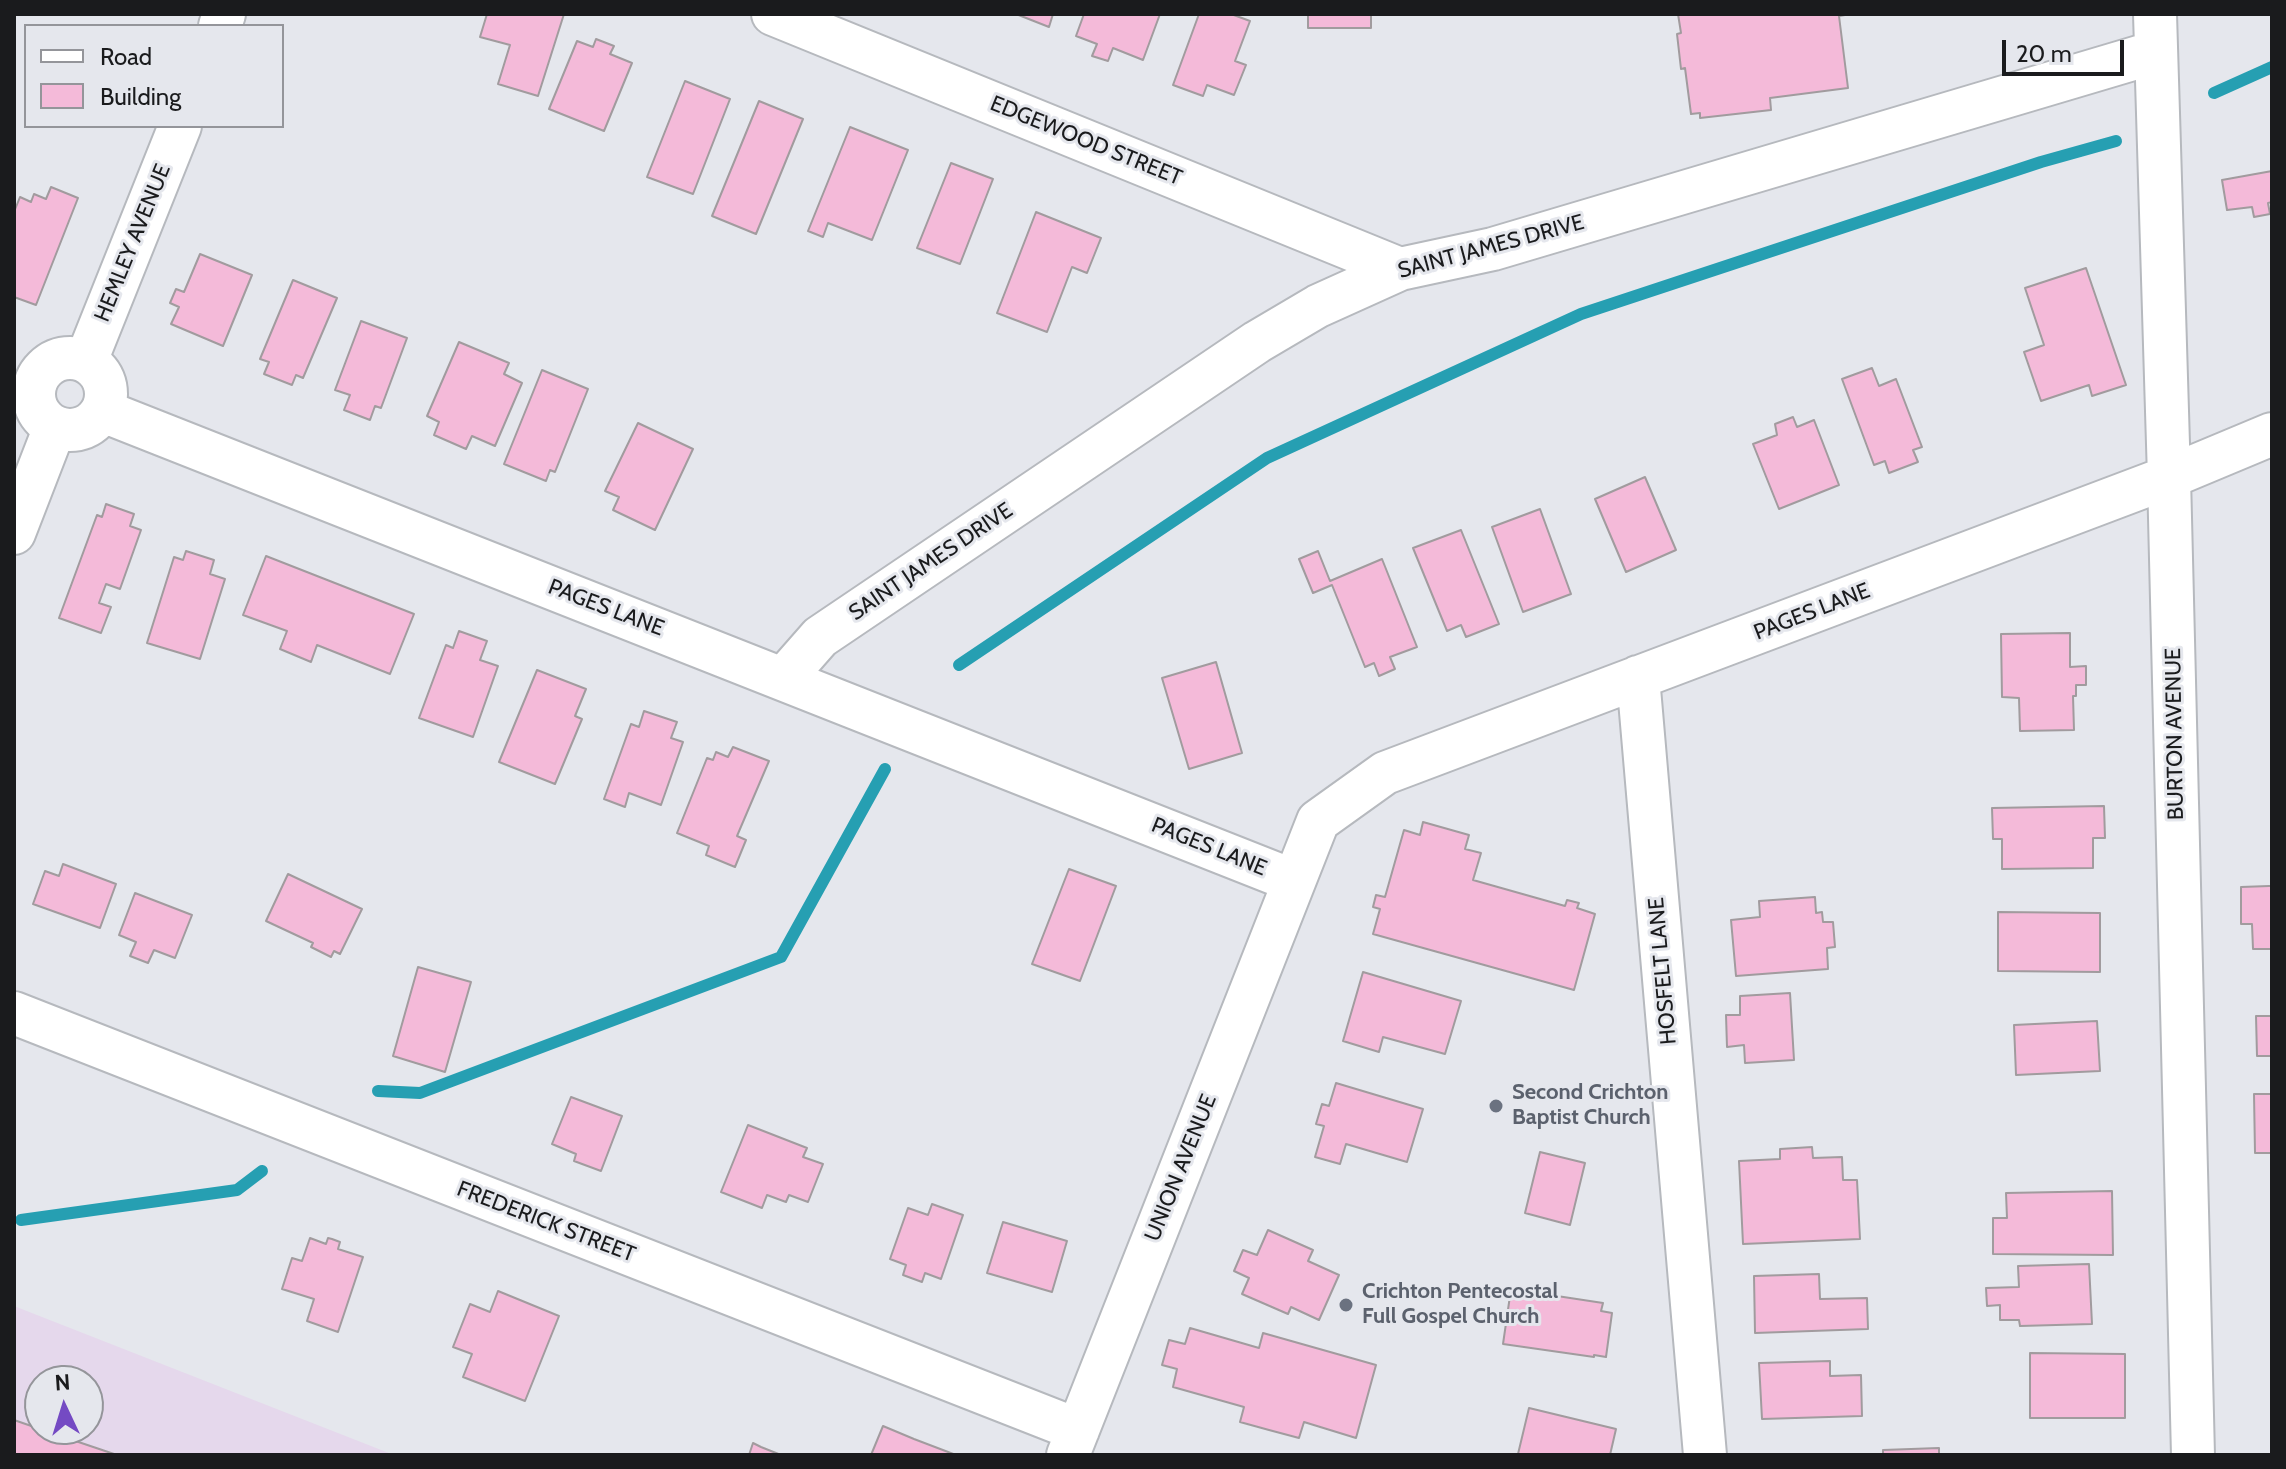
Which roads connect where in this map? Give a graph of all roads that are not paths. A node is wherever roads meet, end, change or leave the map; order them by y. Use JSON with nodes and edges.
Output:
{"nodes":[{"id":1,"x":773,"y":14,"type":"edge"},
{"id":2,"x":2155,"y":33,"type":"edge"},
{"id":3,"x":179,"y":128,"type":"edge"},
{"id":4,"x":1400,"y":269,"type":"junction"},
{"id":5,"x":86,"y":361,"type":"junction"},
{"id":6,"x":26,"y":372,"type":"edge"},
{"id":7,"x":103,"y":411,"type":"junction"},
{"id":8,"x":55,"y":427,"type":"junction"},
{"id":9,"x":2272,"y":434,"type":"edge"},
{"id":10,"x":2169,"y":477,"type":"junction"},
{"id":11,"x":14,"y":533,"type":"edge"},
{"id":12,"x":1638,"y":677,"type":"junction"},
{"id":13,"x":784,"y":678,"type":"junction"},
{"id":14,"x":1294,"y":881,"type":"junction"},
{"id":15,"x":14,"y":1013,"type":"edge"},
{"id":16,"x":1073,"y":1443,"type":"edge"},
{"id":17,"x":1705,"y":1455,"type":"edge"},
{"id":18,"x":2193,"y":1455,"type":"edge"}],
"edges":[{"from":1,"to":4,"type":"street","name":"EDGEWOOD STREET"},
{"from":2,"to":4,"type":"street","name":"SAINT JAMES DRIVE"},
{"from":2,"to":10,"type":"street","name":"BURTON AVENUE"},
{"from":3,"to":5,"type":"street","name":"HEMLEY AVENUE"},
{"from":4,"to":13,"type":"street","name":"SAINT JAMES DRIVE"},
{"from":5,"to":6,"type":"street"},
{"from":5,"to":7,"type":"street"},
{"from":6,"to":8,"type":"street"},
{"from":7,"to":8,"type":"street"},
{"from":7,"to":13,"type":"street","name":"PAGES LANE"},
{"from":8,"to":11,"type":"street"},
{"from":9,"to":10,"type":"street","name":"PAGES LANE"},
{"from":10,"to":12,"type":"street","name":"PAGES LANE"},
{"from":10,"to":18,"type":"street","name":"BURTON AVENUE"},
{"from":12,"to":14,"type":"street","name":"PAGES LANE"},
{"from":12,"to":17,"type":"street","name":"HOSFELT LANE"},
{"from":13,"to":14,"type":"street","name":"PAGES LANE"},
{"from":14,"to":16,"type":"street","name":"UNION AVENUE"},
{"from":15,"to":16,"type":"street","name":"FREDERICK STREET"}]}
